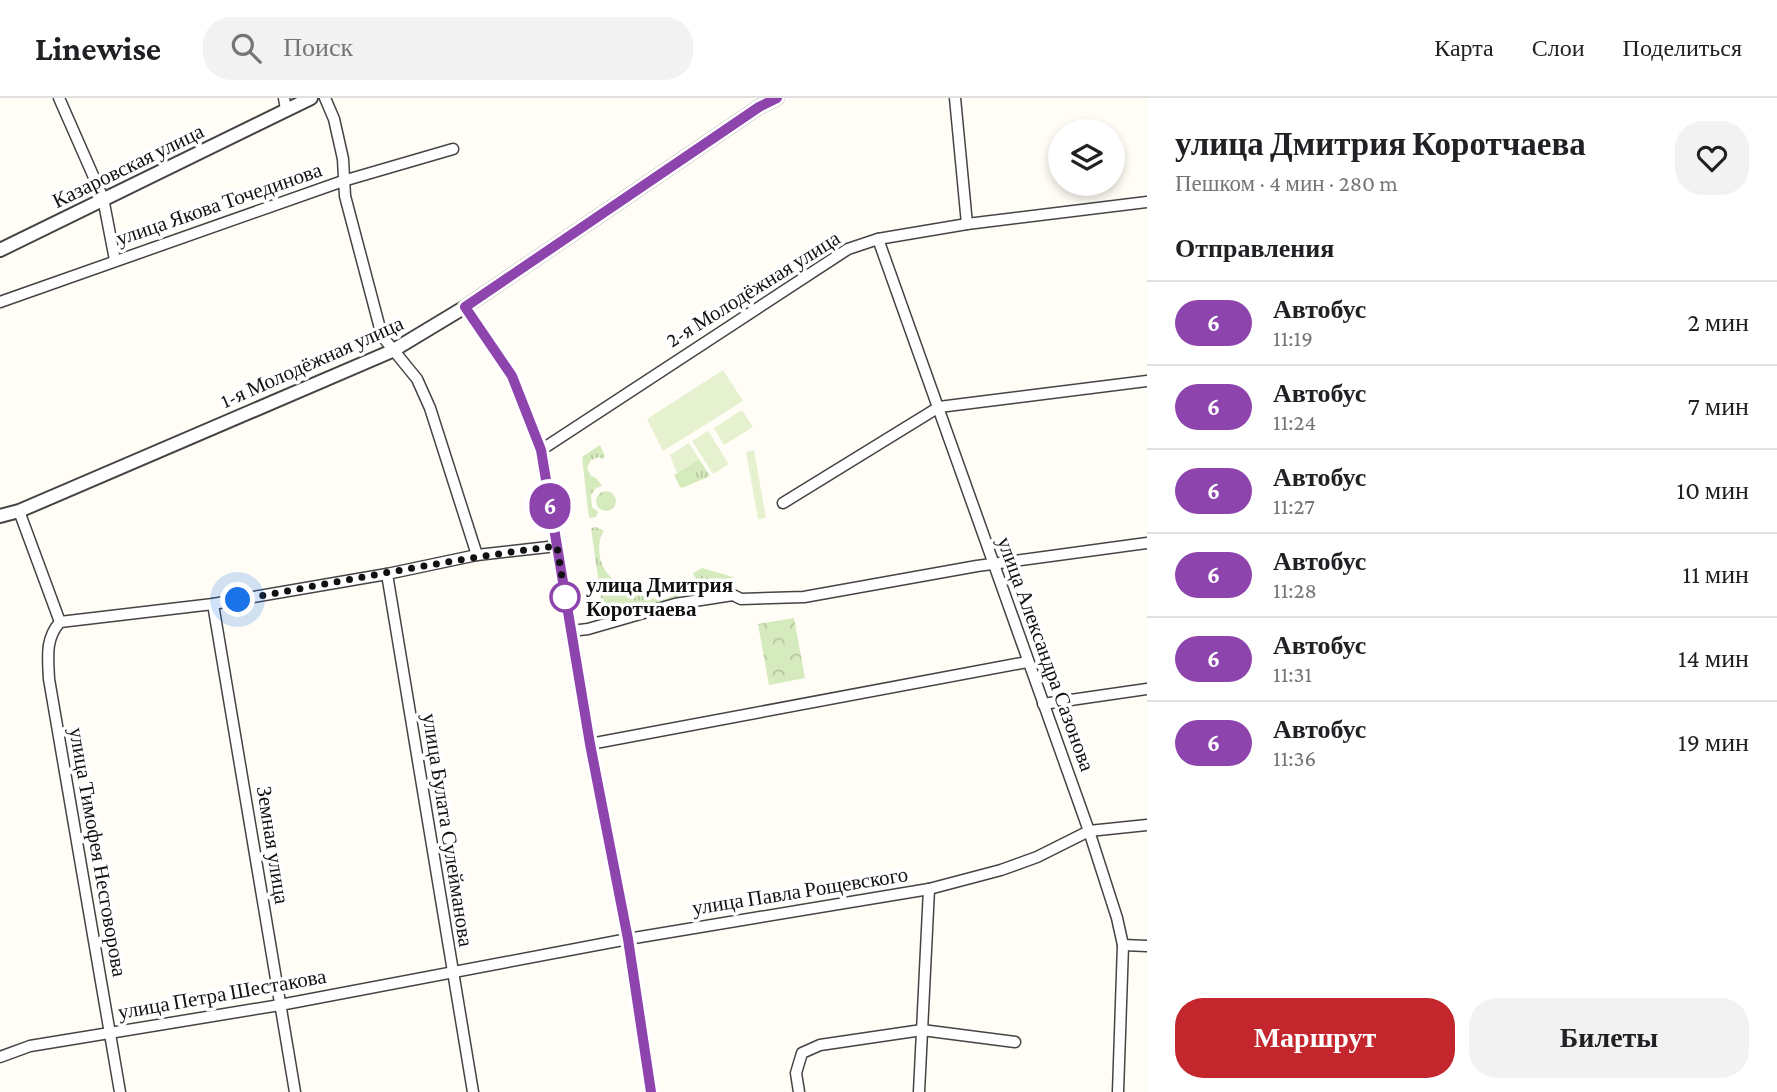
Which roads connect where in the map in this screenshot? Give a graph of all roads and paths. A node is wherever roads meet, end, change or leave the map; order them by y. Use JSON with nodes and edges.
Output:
{"nodes":[{"id":1,"x":59,"y":98,"type":"edge"},
{"id":2,"x":311,"y":98,"type":"edge"},
{"id":3,"x":325,"y":98,"type":"edge"},
{"id":4,"x":777,"y":98,"type":"edge"},
{"id":5,"x":955,"y":98,"type":"edge"},
{"id":6,"x":285,"y":103,"type":"edge"},
{"id":7,"x":453,"y":149,"type":"dead end"},
{"id":8,"x":343,"y":181,"type":"junction"},
{"id":9,"x":103,"y":198,"type":"junction"},
{"id":10,"x":1147,"y":202,"type":"edge"},
{"id":11,"x":967,"y":224,"type":"junction"},
{"id":12,"x":878,"y":239,"type":"junction"},
{"id":13,"x":0,"y":250,"type":"edge"},
{"id":14,"x":115,"y":260,"type":"junction"},
{"id":15,"x":0,"y":302,"type":"edge"},
{"id":16,"x":465,"y":307,"type":"junction"},
{"id":17,"x":393,"y":351,"type":"junction"},
{"id":18,"x":1147,"y":381,"type":"edge"},
{"id":19,"x":939,"y":407,"type":"junction"},
{"id":20,"x":541,"y":450,"type":"junction"},
{"id":21,"x":783,"y":503,"type":"dead end"},
{"id":22,"x":19,"y":511,"type":"junction"},
{"id":23,"x":0,"y":516,"type":"edge"},
{"id":24,"x":1147,"y":542,"type":"edge"},
{"id":25,"x":557,"y":546,"type":"junction"},
{"id":26,"x":477,"y":555,"type":"junction"},
{"id":27,"x":993,"y":564,"type":"junction"},
{"id":28,"x":387,"y":574,"type":"junction"},
{"id":29,"x":213,"y":604,"type":"junction"},
{"id":30,"x":60,"y":622,"type":"junction"},
{"id":31,"x":571,"y":632,"type":"junction"},
{"id":32,"x":1027,"y":662,"type":"junction"},
{"id":33,"x":1147,"y":689,"type":"edge"},
{"id":34,"x":1043,"y":704,"type":"junction"},
{"id":35,"x":590,"y":744,"type":"junction"},
{"id":36,"x":1147,"y":825,"type":"edge"},
{"id":37,"x":1089,"y":831,"type":"junction"},
{"id":38,"x":929,"y":889,"type":"junction"},
{"id":39,"x":628,"y":939,"type":"junction"},
{"id":40,"x":1122,"y":945,"type":"junction"},
{"id":41,"x":1147,"y":946,"type":"edge"},
{"id":42,"x":452,"y":971,"type":"junction"},
{"id":43,"x":280,"y":1005,"type":"junction"},
{"id":44,"x":922,"y":1030,"type":"junction"},
{"id":45,"x":110,"y":1033,"type":"junction"},
{"id":46,"x":1015,"y":1042,"type":"dead end"},
{"id":47,"x":0,"y":1057,"type":"edge"},
{"id":48,"x":120,"y":1092,"type":"edge"},
{"id":49,"x":295,"y":1092,"type":"edge"},
{"id":50,"x":474,"y":1092,"type":"edge"},
{"id":51,"x":651,"y":1092,"type":"edge"},
{"id":52,"x":799,"y":1092,"type":"edge"},
{"id":53,"x":919,"y":1092,"type":"edge"},
{"id":54,"x":1118,"y":1092,"type":"edge"}],
"edges":[{"from":1,"to":9,"type":"street"},
{"from":2,"to":6,"type":"street","name":"Казаровская улица"},
{"from":3,"to":8,"type":"street"},
{"from":4,"to":16,"type":"street","name":"1-я Молодёжная улица"},
{"from":5,"to":11,"type":"street"},
{"from":6,"to":9,"type":"street","name":"Казаровская улица"},
{"from":7,"to":8,"type":"street","name":"улица Якова Точединова"},
{"from":8,"to":14,"type":"street","name":"улица Якова Точединова"},
{"from":8,"to":17,"type":"street"},
{"from":9,"to":13,"type":"street","name":"Казаровская улица"},
{"from":9,"to":14,"type":"street"},
{"from":10,"to":11,"type":"street","name":"2-я Молодёжная улица"},
{"from":11,"to":12,"type":"street","name":"2-я Молодёжная улица"},
{"from":12,"to":19,"type":"street","name":"улица Александра Сазонова"},
{"from":12,"to":20,"type":"street","name":"2-я Молодёжная улица"},
{"from":14,"to":15,"type":"street","name":"улица Якова Точединова"},
{"from":16,"to":17,"type":"street","name":"1-я Молодёжная улица"},
{"from":16,"to":20,"type":"street"},
{"from":17,"to":22,"type":"street","name":"1-я Молодёжная улица"},
{"from":17,"to":26,"type":"street"},
{"from":18,"to":19,"type":"street"},
{"from":19,"to":21,"type":"street"},
{"from":19,"to":27,"type":"street","name":"улица Александра Сазонова"},
{"from":20,"to":25,"type":"street"},
{"from":22,"to":23,"type":"street","name":"1-я Молодёжная улица"},
{"from":22,"to":30,"type":"street"},
{"from":24,"to":27,"type":"street"},
{"from":25,"to":26,"type":"street"},
{"from":25,"to":31,"type":"street"},
{"from":26,"to":28,"type":"street"},
{"from":27,"to":31,"type":"street"},
{"from":27,"to":32,"type":"street","name":"улица Александра Сазонова"},
{"from":28,"to":29,"type":"street"},
{"from":28,"to":42,"type":"street","name":"улица Булата Сулейманова"},
{"from":29,"to":30,"type":"street"},
{"from":29,"to":43,"type":"street","name":"Земная улица"},
{"from":30,"to":45,"type":"street","name":"улица Тимофея Несговорова"},
{"from":31,"to":35,"type":"street"},
{"from":32,"to":34,"type":"street","name":"улица Александра Сазонова"},
{"from":32,"to":35,"type":"street"},
{"from":33,"to":34,"type":"street"},
{"from":34,"to":37,"type":"street","name":"улица Александра Сазонова"},
{"from":35,"to":39,"type":"street"},
{"from":36,"to":37,"type":"street","name":"улица Павла Рощевского"},
{"from":37,"to":38,"type":"street","name":"улица Павла Рощевского"},
{"from":37,"to":40,"type":"street","name":"улица Александра Сазонова"},
{"from":38,"to":39,"type":"street","name":"улица Павла Рощевского"},
{"from":38,"to":44,"type":"street"},
{"from":39,"to":42,"type":"street","name":"улица Павла Рощевского"},
{"from":39,"to":51,"type":"street"},
{"from":40,"to":41,"type":"street"},
{"from":40,"to":54,"type":"street","name":"улица Александра Сазонова"},
{"from":42,"to":43,"type":"street","name":"улица Петра Шестакова"},
{"from":42,"to":50,"type":"street","name":"улица Булата Сулейманова"},
{"from":43,"to":45,"type":"street","name":"улица Петра Шестакова"},
{"from":43,"to":49,"type":"street","name":"Земная улица"},
{"from":44,"to":46,"type":"street"},
{"from":44,"to":52,"type":"street"},
{"from":44,"to":53,"type":"street"},
{"from":45,"to":47,"type":"street","name":"улица Петра Шестакова"},
{"from":45,"to":48,"type":"street","name":"улица Тимофея Несговорова"}]}
